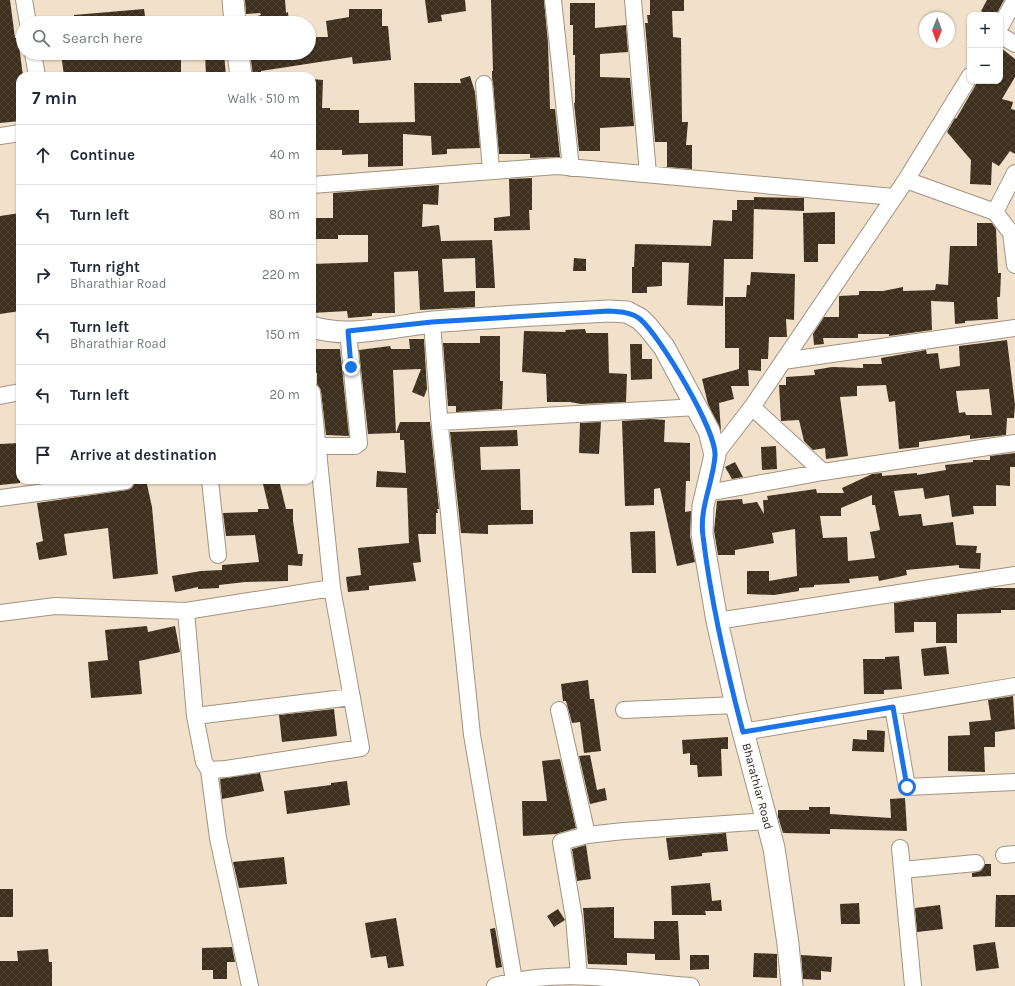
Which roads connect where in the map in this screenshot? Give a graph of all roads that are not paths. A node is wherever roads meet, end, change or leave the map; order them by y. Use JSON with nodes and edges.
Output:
{"nodes":[{"id":1,"x":24,"y":0,"type":"edge"},
{"id":2,"x":233,"y":0,"type":"edge"},
{"id":3,"x":553,"y":0,"type":"edge"},
{"id":4,"x":633,"y":0,"type":"edge"},
{"id":5,"x":1015,"y":0,"type":"edge"},
{"id":6,"x":27,"y":16,"type":"edge"},
{"id":7,"x":234,"y":16,"type":"edge"},
{"id":8,"x":1003,"y":22,"type":"edge"},
{"id":9,"x":1003,"y":37,"type":"edge"},
{"id":10,"x":1015,"y":44,"type":"edge"},
{"id":11,"x":34,"y":60,"type":"edge"},
{"id":12,"x":239,"y":60,"type":"edge"},
{"id":13,"x":36,"y":72,"type":"edge"},
{"id":14,"x":240,"y":72,"type":"edge"},
{"id":15,"x":967,"y":81,"type":"edge"},
{"id":16,"x":484,"y":84,"type":"dead end"},
{"id":17,"x":16,"y":134,"type":"edge"},
{"id":18,"x":0,"y":136,"type":"edge"},
{"id":19,"x":571,"y":168,"type":"junction"},
{"id":20,"x":491,"y":171,"type":"junction"},
{"id":21,"x":1015,"y":173,"type":"edge"},
{"id":22,"x":648,"y":174,"type":"junction"},
{"id":23,"x":906,"y":180,"type":"junction"},
{"id":24,"x":316,"y":185,"type":"edge"},
{"id":25,"x":894,"y":197,"type":"junction"},
{"id":26,"x":995,"y":212,"type":"junction"},
{"id":27,"x":1015,"y":265,"type":"edge"},
{"id":28,"x":432,"y":322,"type":"junction"},
{"id":29,"x":316,"y":328,"type":"edge"},
{"id":30,"x":1015,"y":328,"type":"edge"},
{"id":31,"x":348,"y":331,"type":"junction"},
{"id":32,"x":782,"y":361,"type":"junction"},
{"id":33,"x":16,"y":393,"type":"edge"},
{"id":34,"x":0,"y":396,"type":"edge"},
{"id":35,"x":697,"y":407,"type":"junction"},
{"id":36,"x":752,"y":407,"type":"junction"},
{"id":37,"x":441,"y":422,"type":"junction"},
{"id":38,"x":316,"y":437,"type":"edge"},
{"id":39,"x":1015,"y":443,"type":"edge"},
{"id":40,"x":318,"y":446,"type":"junction"},
{"id":41,"x":715,"y":455,"type":"junction"},
{"id":42,"x":823,"y":472,"type":"junction"},
{"id":43,"x":104,"y":484,"type":"edge"},
{"id":44,"x":210,"y":484,"type":"edge"},
{"id":45,"x":707,"y":492,"type":"junction"},
{"id":46,"x":0,"y":498,"type":"edge"},
{"id":47,"x":218,"y":555,"type":"dead end"},
{"id":48,"x":1015,"y":575,"type":"edge"},
{"id":49,"x":332,"y":588,"type":"junction"},
{"id":50,"x":186,"y":611,"type":"junction"},
{"id":51,"x":0,"y":613,"type":"edge"},
{"id":52,"x":717,"y":621,"type":"junction"},
{"id":53,"x":1015,"y":686,"type":"edge"},
{"id":54,"x":352,"y":697,"type":"junction"},
{"id":55,"x":736,"y":705,"type":"junction"},
{"id":56,"x":893,"y":707,"type":"junction"},
{"id":57,"x":559,"y":710,"type":"dead end"},
{"id":58,"x":624,"y":710,"type":"dead end"},
{"id":59,"x":195,"y":716,"type":"junction"},
{"id":60,"x":743,"y":732,"type":"junction"},
{"id":61,"x":209,"y":770,"type":"junction"},
{"id":62,"x":1015,"y":782,"type":"edge"},
{"id":63,"x":767,"y":821,"type":"junction"},
{"id":64,"x":587,"y":835,"type":"junction"},
{"id":65,"x":900,"y":848,"type":"dead end"},
{"id":66,"x":976,"y":863,"type":"dead end"},
{"id":67,"x":902,"y":870,"type":"junction"},
{"id":68,"x":579,"y":976,"type":"junction"},
{"id":69,"x":514,"y":980,"type":"junction"},
{"id":70,"x":541,"y":982,"type":"edge"},
{"id":71,"x":596,"y":982,"type":"edge"},
{"id":72,"x":250,"y":986,"type":"edge"},
{"id":73,"x":495,"y":986,"type":"edge"},
{"id":74,"x":692,"y":986,"type":"edge"},
{"id":75,"x":792,"y":986,"type":"edge"},
{"id":76,"x":912,"y":986,"type":"edge"}],
"edges":[{"from":1,"to":6,"type":"street"},
{"from":2,"to":7,"type":"main road"},
{"from":3,"to":19,"type":"street"},
{"from":4,"to":22,"type":"street"},
{"from":5,"to":8,"type":"street"},
{"from":9,"to":10,"type":"street"},
{"from":11,"to":13,"type":"street"},
{"from":12,"to":14,"type":"main road"},
{"from":15,"to":23,"type":"street"},
{"from":16,"to":20,"type":"street"},
{"from":17,"to":18,"type":"street"},
{"from":19,"to":20,"type":"street"},
{"from":19,"to":22,"type":"street"},
{"from":20,"to":24,"type":"street"},
{"from":21,"to":26,"type":"street"},
{"from":22,"to":25,"type":"street"},
{"from":23,"to":25,"type":"street"},
{"from":23,"to":26,"type":"street"},
{"from":25,"to":32,"type":"street"},
{"from":26,"to":27,"type":"street"},
{"from":28,"to":31,"type":"main road","name":"Bharathiar Road"},
{"from":28,"to":35,"type":"main road","name":"Bharathiar Road"},
{"from":28,"to":37,"type":"street"},
{"from":29,"to":31,"type":"main road","name":"Bharathiar Road"},
{"from":30,"to":32,"type":"street"},
{"from":31,"to":40,"type":"street"},
{"from":32,"to":36,"type":"street"},
{"from":33,"to":34,"type":"street"},
{"from":35,"to":37,"type":"street"},
{"from":35,"to":41,"type":"main road","name":"Bharathiar Road"},
{"from":36,"to":41,"type":"street"},
{"from":36,"to":42,"type":"street"},
{"from":37,"to":69,"type":"street"},
{"from":38,"to":40,"type":"street"},
{"from":39,"to":42,"type":"street"},
{"from":40,"to":49,"type":"street"},
{"from":41,"to":45,"type":"main road","name":"Bharathiar Road"},
{"from":42,"to":45,"type":"street"},
{"from":43,"to":46,"type":"street"},
{"from":44,"to":47,"type":"street"},
{"from":45,"to":52,"type":"main road","name":"Bharathiar Road"},
{"from":48,"to":52,"type":"street"},
{"from":49,"to":50,"type":"street"},
{"from":49,"to":54,"type":"street"},
{"from":50,"to":51,"type":"street"},
{"from":50,"to":59,"type":"street"},
{"from":52,"to":55,"type":"main road","name":"Bharathiar Road"},
{"from":53,"to":56,"type":"street"},
{"from":54,"to":59,"type":"street"},
{"from":54,"to":61,"type":"street"},
{"from":55,"to":58,"type":"street"},
{"from":55,"to":60,"type":"main road","name":"Bharathiar Road"},
{"from":56,"to":60,"type":"street"},
{"from":56,"to":62,"type":"street"},
{"from":57,"to":64,"type":"street"},
{"from":59,"to":61,"type":"street"},
{"from":60,"to":63,"type":"main road","name":"Bharathiar Road"},
{"from":61,"to":72,"type":"street"},
{"from":63,"to":64,"type":"street"},
{"from":63,"to":75,"type":"main road","name":"Bharathiar Road"},
{"from":64,"to":68,"type":"street"},
{"from":65,"to":67,"type":"street"},
{"from":66,"to":67,"type":"street"},
{"from":67,"to":76,"type":"street"},
{"from":68,"to":70,"type":"street"},
{"from":68,"to":71,"type":"street"},
{"from":69,"to":70,"type":"street"},
{"from":69,"to":73,"type":"street"},
{"from":71,"to":74,"type":"street"}]}
